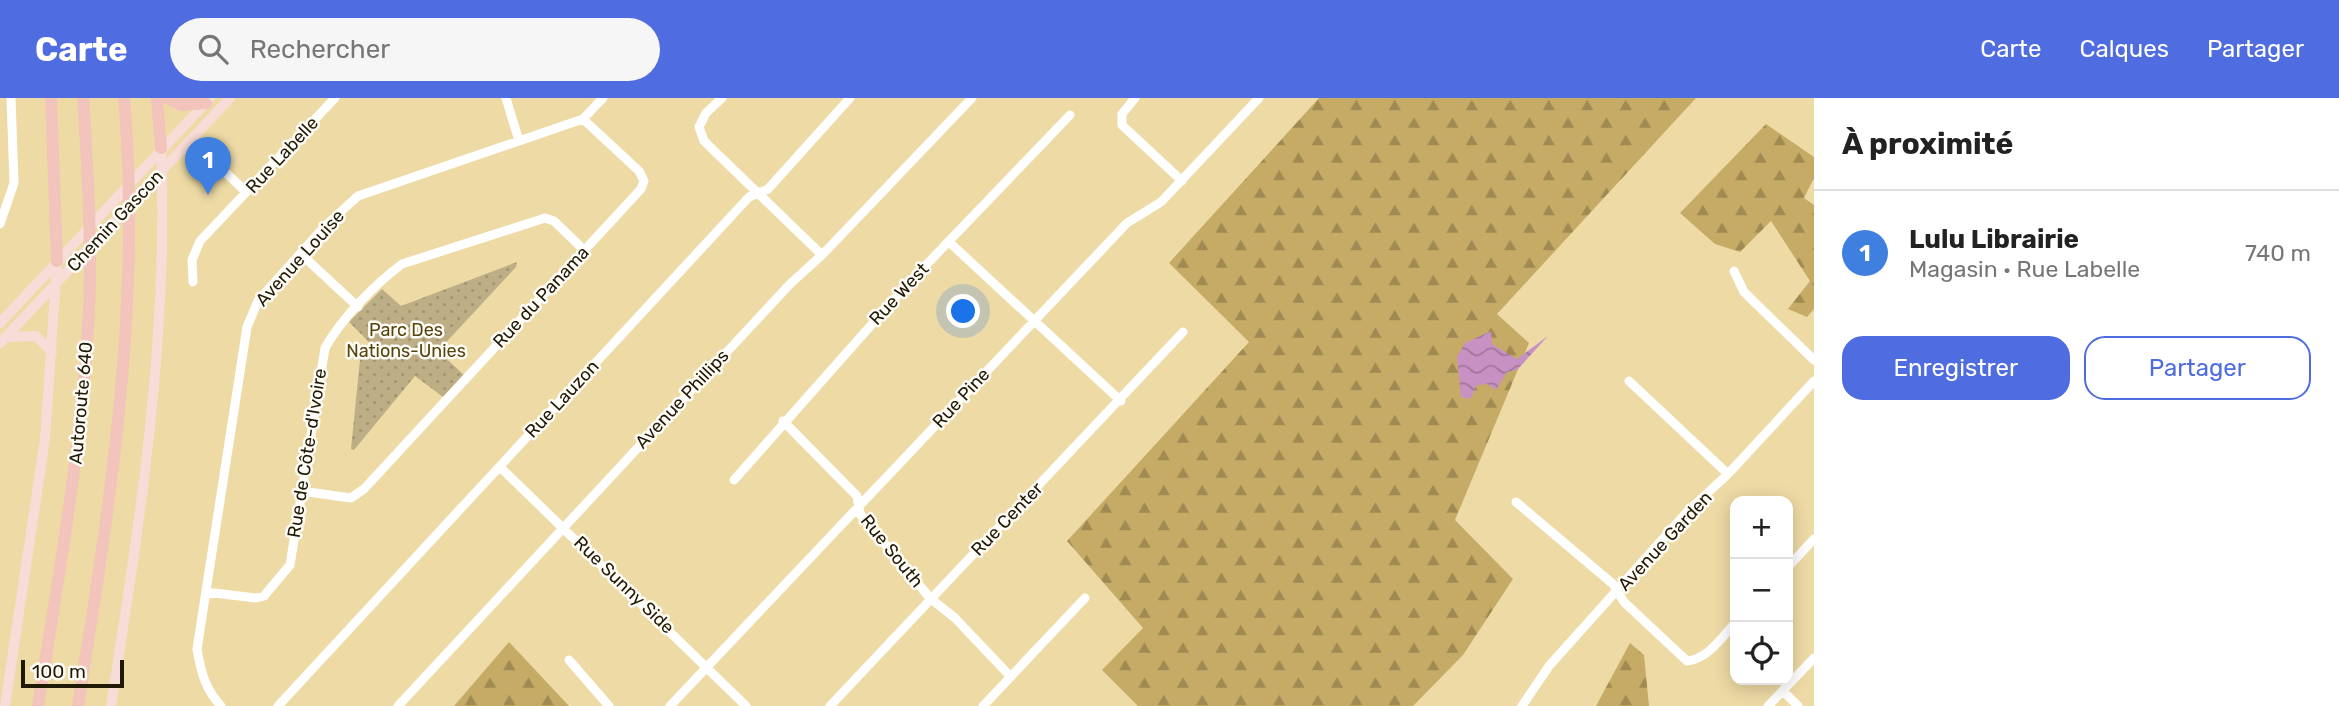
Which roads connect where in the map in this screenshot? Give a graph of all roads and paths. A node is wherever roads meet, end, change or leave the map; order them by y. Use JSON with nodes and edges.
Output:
{"nodes":[{"id":1,"x":11,"y":98,"type":"edge"},
{"id":2,"x":51,"y":98,"type":"edge"},
{"id":3,"x":83,"y":98,"type":"edge"},
{"id":4,"x":124,"y":98,"type":"edge"},
{"id":5,"x":157,"y":98,"type":"edge"},
{"id":6,"x":167,"y":98,"type":"edge"},
{"id":7,"x":230,"y":98,"type":"edge"},
{"id":8,"x":335,"y":98,"type":"edge"},
{"id":9,"x":506,"y":98,"type":"edge"},
{"id":10,"x":603,"y":98,"type":"edge"},
{"id":11,"x":722,"y":98,"type":"edge"},
{"id":12,"x":850,"y":98,"type":"edge"},
{"id":13,"x":972,"y":98,"type":"edge"},
{"id":14,"x":1135,"y":98,"type":"edge"},
{"id":15,"x":1259,"y":98,"type":"edge"},
{"id":16,"x":208,"y":100,"type":"edge"},
{"id":17,"x":1070,"y":115,"type":"dead end"},
{"id":18,"x":583,"y":119,"type":"junction"},
{"id":19,"x":191,"y":139,"type":"junction"},
{"id":20,"x":519,"y":141,"type":"junction"},
{"id":21,"x":161,"y":148,"type":"junction"},
{"id":22,"x":162,"y":170,"type":"junction"},
{"id":23,"x":1182,"y":181,"type":"junction"},
{"id":24,"x":246,"y":192,"type":"junction"},
{"id":25,"x":758,"y":193,"type":"junction"},
{"id":26,"x":0,"y":224,"type":"edge"},
{"id":27,"x":949,"y":242,"type":"junction"},
{"id":28,"x":584,"y":250,"type":"junction"},
{"id":29,"x":301,"y":254,"type":"junction"},
{"id":30,"x":822,"y":255,"type":"junction"},
{"id":31,"x":57,"y":261,"type":"junction"},
{"id":32,"x":1734,"y":271,"type":"dead end"},
{"id":33,"x":193,"y":282,"type":"dead end"},
{"id":34,"x":56,"y":284,"type":"junction"},
{"id":35,"x":358,"y":307,"type":"junction"},
{"id":36,"x":1033,"y":321,"type":"junction"},
{"id":37,"x":0,"y":323,"type":"edge"},
{"id":38,"x":1183,"y":332,"type":"dead end"},
{"id":39,"x":3,"y":340,"type":"edge"},
{"id":40,"x":52,"y":352,"type":"junction"},
{"id":41,"x":1814,"y":360,"type":"edge"},
{"id":42,"x":1629,"y":381,"type":"dead end"},
{"id":43,"x":1814,"y":381,"type":"edge"},
{"id":44,"x":1121,"y":401,"type":"junction"},
{"id":45,"x":783,"y":421,"type":"junction"},
{"id":46,"x":500,"y":467,"type":"junction"},
{"id":47,"x":1728,"y":474,"type":"junction"},
{"id":48,"x":734,"y":480,"type":"dead end"},
{"id":49,"x":301,"y":491,"type":"junction"},
{"id":50,"x":1516,"y":502,"type":"dead end"},
{"id":51,"x":859,"y":506,"type":"junction"},
{"id":52,"x":565,"y":527,"type":"junction"},
{"id":53,"x":1814,"y":539,"type":"edge"},
{"id":54,"x":1793,"y":562,"type":"edge"},
{"id":55,"x":206,"y":592,"type":"junction"},
{"id":56,"x":1616,"y":594,"type":"junction"},
{"id":57,"x":1085,"y":597,"type":"dead end"},
{"id":58,"x":930,"y":598,"type":"junction"},
{"id":59,"x":1730,"y":628,"type":"edge"},
{"id":60,"x":1814,"y":658,"type":"edge"},
{"id":61,"x":569,"y":660,"type":"dead end"},
{"id":62,"x":707,"y":667,"type":"junction"},
{"id":63,"x":1010,"y":676,"type":"junction"},
{"id":64,"x":1783,"y":691,"type":"junction"},
{"id":65,"x":5,"y":706,"type":"edge"},
{"id":66,"x":38,"y":706,"type":"edge"},
{"id":67,"x":78,"y":706,"type":"edge"},
{"id":68,"x":111,"y":706,"type":"edge"},
{"id":69,"x":221,"y":706,"type":"edge"},
{"id":70,"x":278,"y":706,"type":"edge"},
{"id":71,"x":398,"y":706,"type":"edge"},
{"id":72,"x":609,"y":706,"type":"edge"},
{"id":73,"x":670,"y":706,"type":"edge"},
{"id":74,"x":746,"y":706,"type":"edge"},
{"id":75,"x":830,"y":706,"type":"edge"},
{"id":76,"x":983,"y":706,"type":"edge"},
{"id":77,"x":1522,"y":706,"type":"edge"},
{"id":78,"x":1768,"y":706,"type":"edge"},
{"id":79,"x":1798,"y":706,"type":"edge"}],
"edges":[{"from":1,"to":26,"type":"street"},
{"from":2,"to":31,"type":"highway"},
{"from":3,"to":66,"type":"highway","name":"Autoroute 640"},
{"from":4,"to":67,"type":"highway"},
{"from":5,"to":21,"type":"highway"},
{"from":6,"to":16,"type":"highway"},
{"from":7,"to":19,"type":"main road","name":"Chemin Gascon"},
{"from":8,"to":24,"type":"street","name":"Rue Labelle"},
{"from":9,"to":20,"type":"street"},
{"from":10,"to":18,"type":"street","name":"Avenue Louise"},
{"from":11,"to":25,"type":"street"},
{"from":12,"to":25,"type":"street","name":"Rue Lauzon"},
{"from":13,"to":30,"type":"street","name":"Avenue Phillips"},
{"from":14,"to":23,"type":"street"},
{"from":15,"to":23,"type":"street","name":"Rue Pine"},
{"from":16,"to":21,"type":"main road","name":"Chemin Gascon"},
{"from":17,"to":27,"type":"street","name":"Rue West"},
{"from":18,"to":20,"type":"street","name":"Avenue Louise"},
{"from":18,"to":28,"type":"street","name":"Rue du Panama"},
{"from":19,"to":22,"type":"main road","name":"Chemin Gascon"},
{"from":19,"to":24,"type":"street"},
{"from":20,"to":29,"type":"street","name":"Avenue Louise"},
{"from":21,"to":22,"type":"main road"},
{"from":21,"to":31,"type":"main road","name":"Chemin Gascon"},
{"from":22,"to":34,"type":"main road","name":"Chemin Gascon"},
{"from":22,"to":68,"type":"main road"},
{"from":23,"to":36,"type":"street","name":"Rue Pine"},
{"from":24,"to":33,"type":"street","name":"Rue Labelle"},
{"from":25,"to":30,"type":"street"},
{"from":25,"to":46,"type":"street","name":"Rue Lauzon"},
{"from":27,"to":36,"type":"street"},
{"from":27,"to":45,"type":"street","name":"Rue West"},
{"from":28,"to":35,"type":"street","name":"Rue de Côte-d'Ivoire"},
{"from":28,"to":49,"type":"street","name":"Rue du Panama"},
{"from":29,"to":35,"type":"street"},
{"from":29,"to":55,"type":"street","name":"Avenue Louise"},
{"from":30,"to":52,"type":"street","name":"Avenue Phillips"},
{"from":31,"to":34,"type":"main road"},
{"from":31,"to":37,"type":"main road","name":"Chemin Gascon"},
{"from":32,"to":41,"type":"street"},
{"from":34,"to":39,"type":"main road","name":"Chemin Gascon"},
{"from":34,"to":40,"type":"main road"},
{"from":35,"to":49,"type":"street","name":"Rue de Côte-d'Ivoire"},
{"from":36,"to":44,"type":"street"},
{"from":36,"to":51,"type":"street","name":"Rue Pine"},
{"from":38,"to":44,"type":"street","name":"Rue Center"},
{"from":39,"to":40,"type":"main road"},
{"from":40,"to":65,"type":"main road"},
{"from":42,"to":47,"type":"street"},
{"from":43,"to":47,"type":"street","name":"Avenue Garden"},
{"from":44,"to":58,"type":"street","name":"Rue Center"},
{"from":45,"to":48,"type":"street","name":"Rue West"},
{"from":45,"to":51,"type":"street","name":"Rue South"},
{"from":46,"to":52,"type":"street","name":"Rue Sunny Side"},
{"from":46,"to":70,"type":"street","name":"Rue Lauzon"},
{"from":47,"to":56,"type":"street","name":"Avenue Garden"},
{"from":49,"to":55,"type":"street","name":"Rue de Côte-d'Ivoire"},
{"from":50,"to":56,"type":"street"},
{"from":51,"to":58,"type":"street","name":"Rue South"},
{"from":51,"to":62,"type":"street","name":"Rue Pine"},
{"from":52,"to":62,"type":"street","name":"Rue Sunny Side"},
{"from":52,"to":71,"type":"street","name":"Avenue Phillips"},
{"from":53,"to":54,"type":"street"},
{"from":55,"to":69,"type":"street","name":"Avenue Louise"},
{"from":56,"to":59,"type":"street"},
{"from":56,"to":77,"type":"street","name":"Avenue Garden"},
{"from":57,"to":63,"type":"street"},
{"from":58,"to":63,"type":"street","name":"Rue South"},
{"from":58,"to":75,"type":"street","name":"Rue Center"},
{"from":60,"to":64,"type":"street"},
{"from":61,"to":72,"type":"street"},
{"from":62,"to":73,"type":"street","name":"Rue Pine"},
{"from":62,"to":74,"type":"street","name":"Rue Sunny Side"},
{"from":63,"to":76,"type":"street"},
{"from":64,"to":78,"type":"street"},
{"from":64,"to":79,"type":"street"}]}
